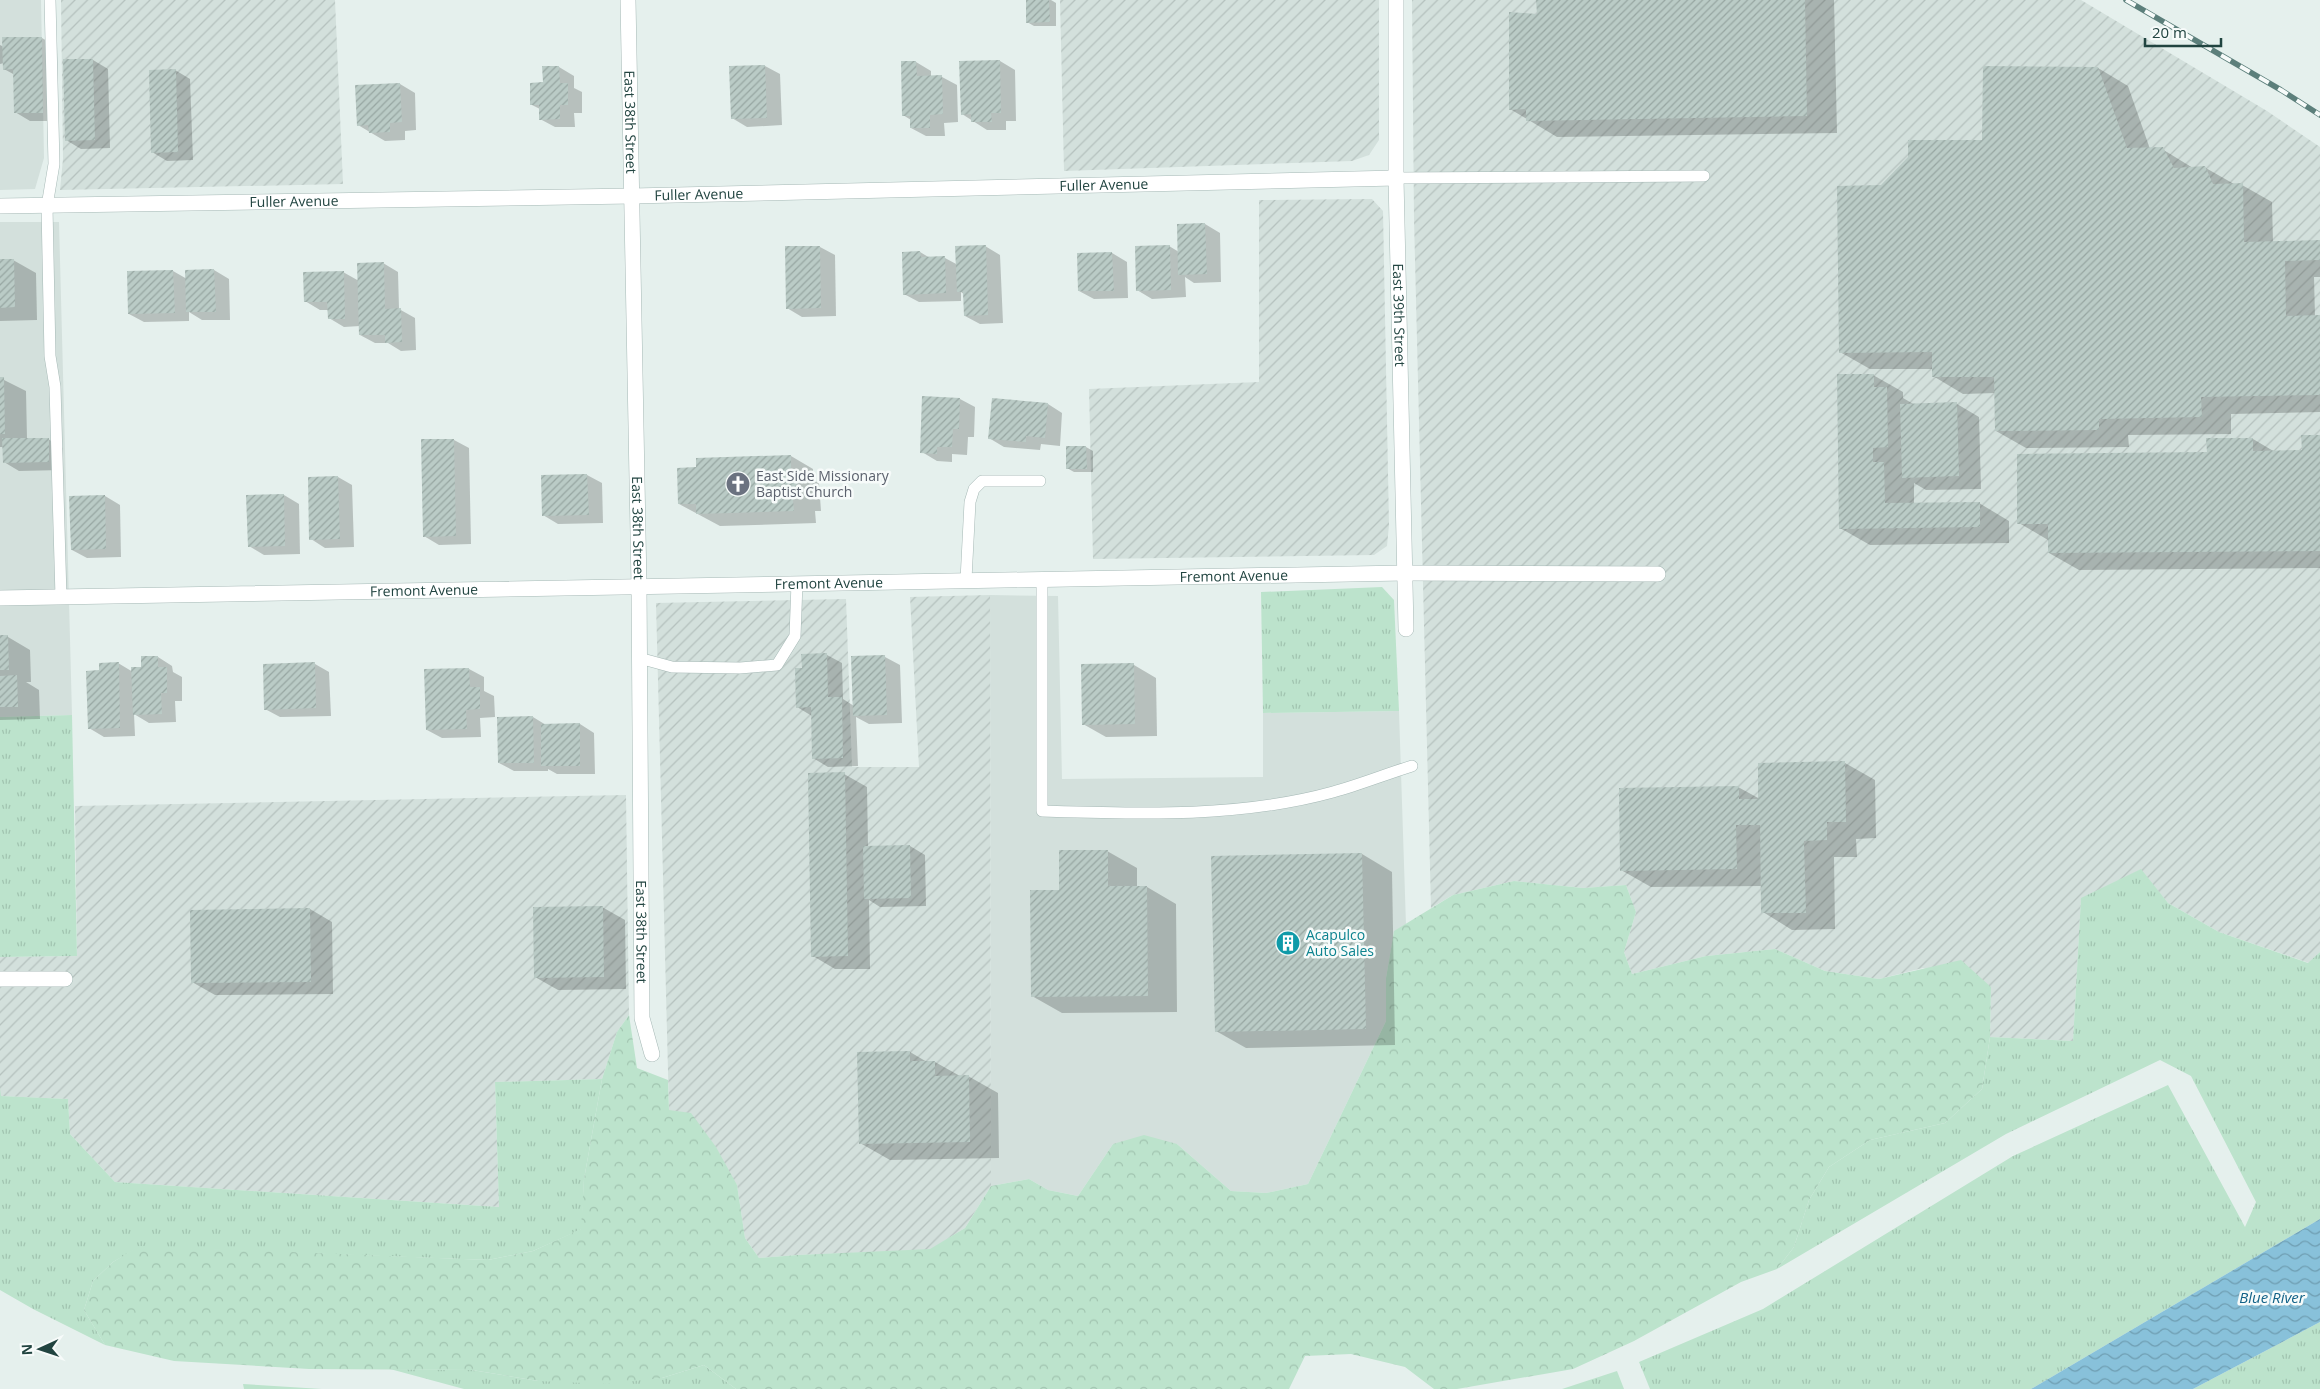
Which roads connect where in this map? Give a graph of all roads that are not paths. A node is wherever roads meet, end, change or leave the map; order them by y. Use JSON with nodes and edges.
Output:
{"nodes":[{"id":1,"x":50,"y":0,"type":"edge"},
{"id":2,"x":628,"y":0,"type":"edge"},
{"id":3,"x":1396,"y":0,"type":"edge"},
{"id":4,"x":1704,"y":176,"type":"dead end"},
{"id":5,"x":1396,"y":178,"type":"junction"},
{"id":6,"x":632,"y":196,"type":"junction"},
{"id":7,"x":0,"y":206,"type":"edge"},
{"id":8,"x":47,"y":206,"type":"junction"},
{"id":9,"x":1040,"y":481,"type":"dead end"},
{"id":10,"x":1404,"y":573,"type":"junction"},
{"id":11,"x":1658,"y":574,"type":"dead end"},
{"id":12,"x":1042,"y":579,"type":"junction"},
{"id":13,"x":966,"y":580,"type":"junction"},
{"id":14,"x":797,"y":583,"type":"junction"},
{"id":15,"x":639,"y":586,"type":"junction"},
{"id":16,"x":61,"y":597,"type":"junction"},
{"id":17,"x":0,"y":598,"type":"edge"},
{"id":18,"x":1406,"y":629,"type":"dead end"},
{"id":19,"x":639,"y":658,"type":"junction"},
{"id":20,"x":1412,"y":766,"type":"dead end"},
{"id":21,"x":65,"y":978,"type":"dead end"},
{"id":22,"x":0,"y":979,"type":"edge"},
{"id":23,"x":652,"y":1054,"type":"dead end"}],
"edges":[{"from":1,"to":8,"type":"lane"},
{"from":2,"to":6,"type":"street","name":"East 38th Street"},
{"from":3,"to":5,"type":"street","name":"East 39th Street"},
{"from":4,"to":5,"type":"lane"},
{"from":5,"to":6,"type":"street","name":"Fuller Avenue"},
{"from":5,"to":10,"type":"street","name":"East 39th Street"},
{"from":6,"to":8,"type":"street","name":"Fuller Avenue"},
{"from":6,"to":15,"type":"street","name":"East 38th Street"},
{"from":7,"to":8,"type":"street","name":"Fuller Avenue"},
{"from":8,"to":16,"type":"lane"},
{"from":9,"to":13,"type":"lane"},
{"from":10,"to":11,"type":"street","name":"Fremont Avenue"},
{"from":10,"to":12,"type":"street","name":"Fremont Avenue"},
{"from":10,"to":18,"type":"street","name":"East 39th Street"},
{"from":12,"to":13,"type":"street","name":"Fremont Avenue"},
{"from":12,"to":20,"type":"lane"},
{"from":13,"to":14,"type":"street","name":"Fremont Avenue"},
{"from":14,"to":15,"type":"street","name":"Fremont Avenue"},
{"from":14,"to":19,"type":"lane"},
{"from":15,"to":16,"type":"street","name":"Fremont Avenue"},
{"from":15,"to":19,"type":"street","name":"East 38th Street"},
{"from":16,"to":17,"type":"street","name":"Fremont Avenue"},
{"from":19,"to":23,"type":"street","name":"East 38th Street"},
{"from":21,"to":22,"type":"street"}]}
